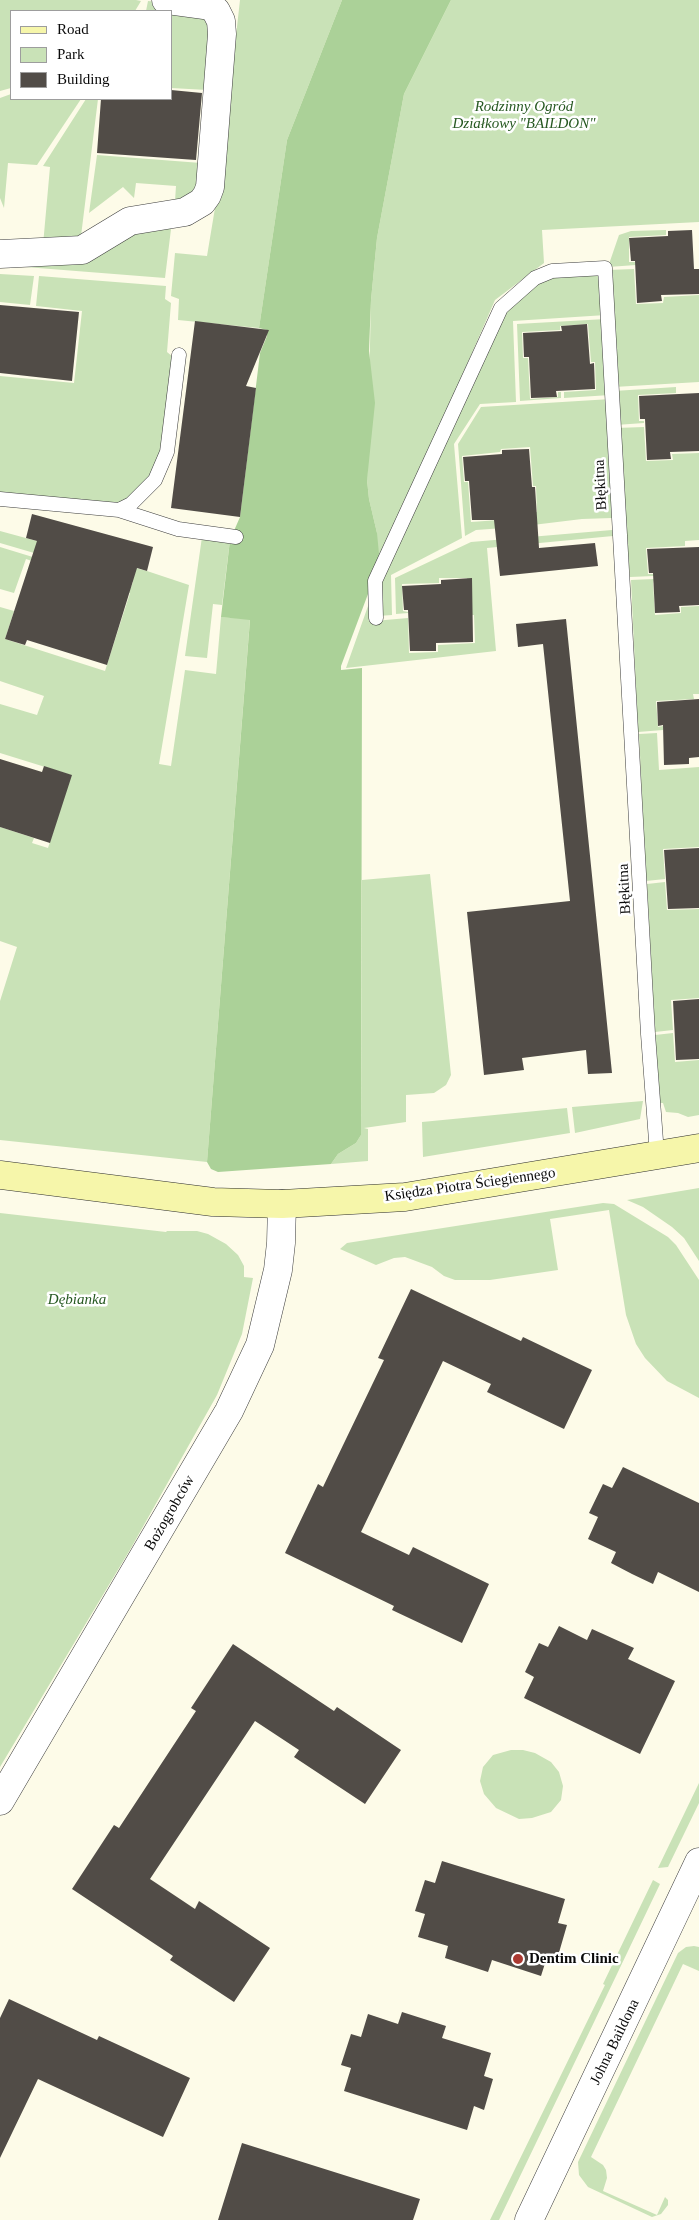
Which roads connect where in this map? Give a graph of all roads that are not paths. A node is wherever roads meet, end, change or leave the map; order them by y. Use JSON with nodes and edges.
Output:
{"nodes":[{"id":1,"x":166,"y":0,"type":"edge"},
{"id":2,"x":0,"y":254,"type":"edge"},
{"id":3,"x":180,"y":356,"type":"dead end"},
{"id":4,"x":0,"y":499,"type":"edge"},
{"id":5,"x":119,"y":510,"type":"junction"},
{"id":6,"x":236,"y":537,"type":"dead end"},
{"id":7,"x":376,"y":618,"type":"dead end"},
{"id":8,"x":699,"y":1148,"type":"edge"},
{"id":9,"x":657,"y":1154,"type":"junction"},
{"id":10,"x":0,"y":1175,"type":"edge"},
{"id":11,"x":282,"y":1204,"type":"junction"},
{"id":12,"x":0,"y":1801,"type":"edge"},
{"id":13,"x":699,"y":1862,"type":"edge"},
{"id":14,"x":529,"y":2220,"type":"edge"}],
"edges":[{"from":1,"to":2,"type":"street"},
{"from":3,"to":5,"type":"lane"},
{"from":4,"to":5,"type":"lane"},
{"from":5,"to":6,"type":"lane"},
{"from":7,"to":9,"type":"lane","name":"Błękitna"},
{"from":8,"to":9,"type":"street","name":"Księdza Piotra Ściegiennego"},
{"from":9,"to":11,"type":"street","name":"Księdza Piotra Ściegiennego"},
{"from":10,"to":11,"type":"street","name":"Księdza Piotra Ściegiennego"},
{"from":11,"to":12,"type":"street","name":"Bożogrobców"},
{"from":13,"to":14,"type":"street","name":"Johna Baildona"}]}
